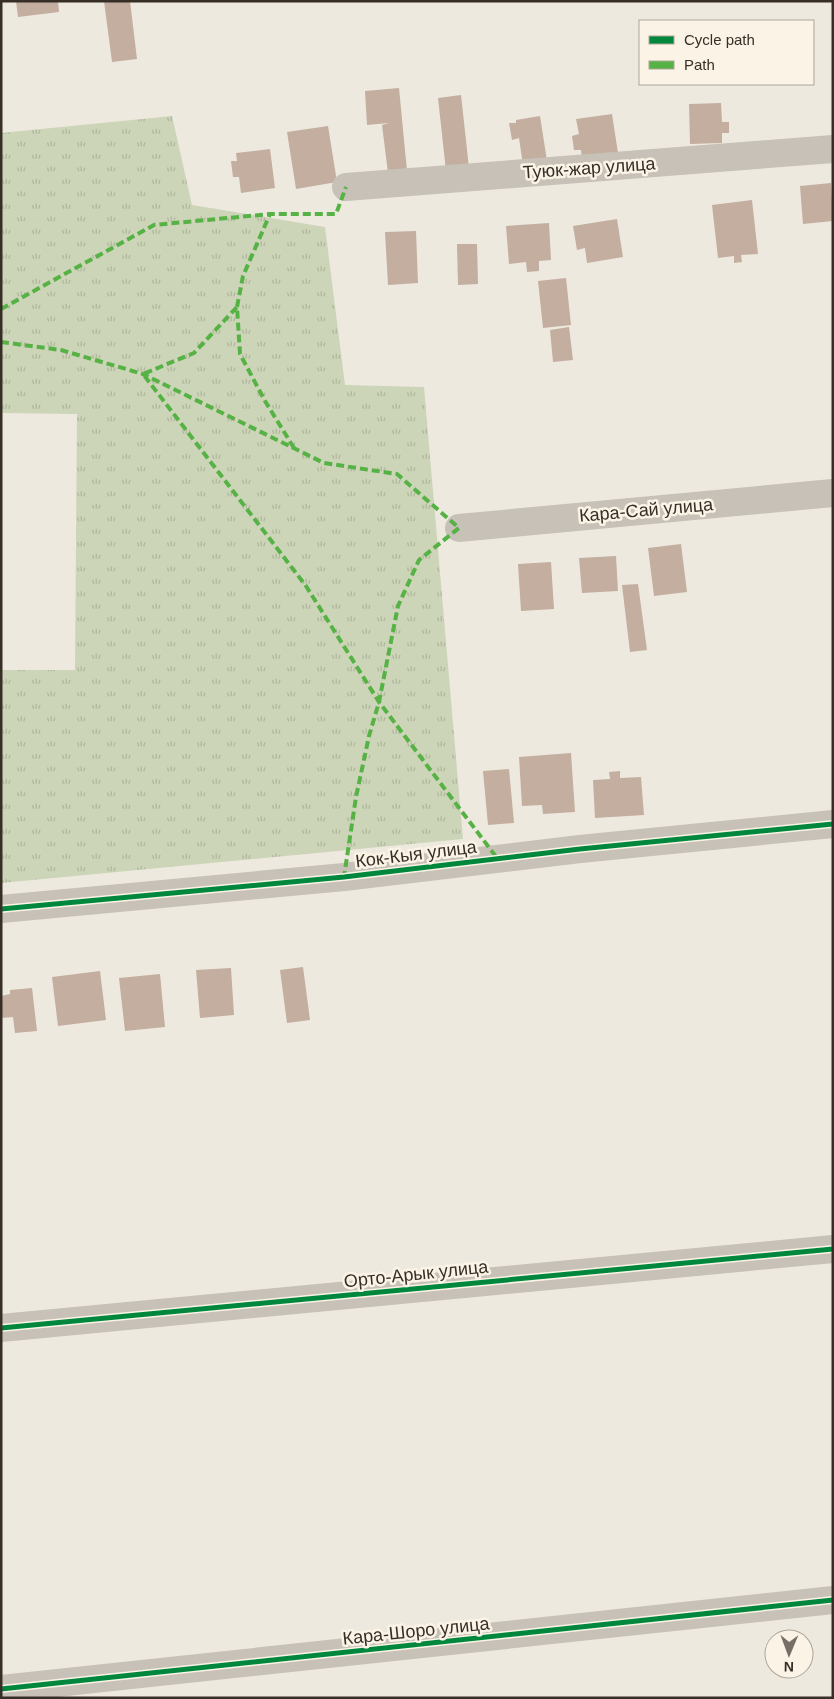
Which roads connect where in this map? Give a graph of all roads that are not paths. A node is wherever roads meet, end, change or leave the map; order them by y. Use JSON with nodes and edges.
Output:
{"nodes":[{"id":1,"x":833,"y":150,"type":"edge"},
{"id":2,"x":346,"y":187,"type":"dead end"},
{"id":3,"x":833,"y":493,"type":"edge"},
{"id":4,"x":459,"y":528,"type":"dead end"},
{"id":5,"x":833,"y":824,"type":"edge"},
{"id":6,"x":1,"y":909,"type":"edge"},
{"id":7,"x":833,"y":1250,"type":"edge"},
{"id":8,"x":1,"y":1328,"type":"edge"},
{"id":9,"x":833,"y":1600,"type":"edge"},
{"id":10,"x":1,"y":1690,"type":"edge"}],
"edges":[{"from":1,"to":2,"type":"street","name":"Туюк-жар улица"},
{"from":3,"to":4,"type":"street","name":"Кара-Сай улица"},
{"from":5,"to":6,"type":"street","name":"Кок-Кыя улица"},
{"from":7,"to":8,"type":"street","name":"Орто-Арык улица"},
{"from":9,"to":10,"type":"street","name":"Кара-Шоро улица"}]}
